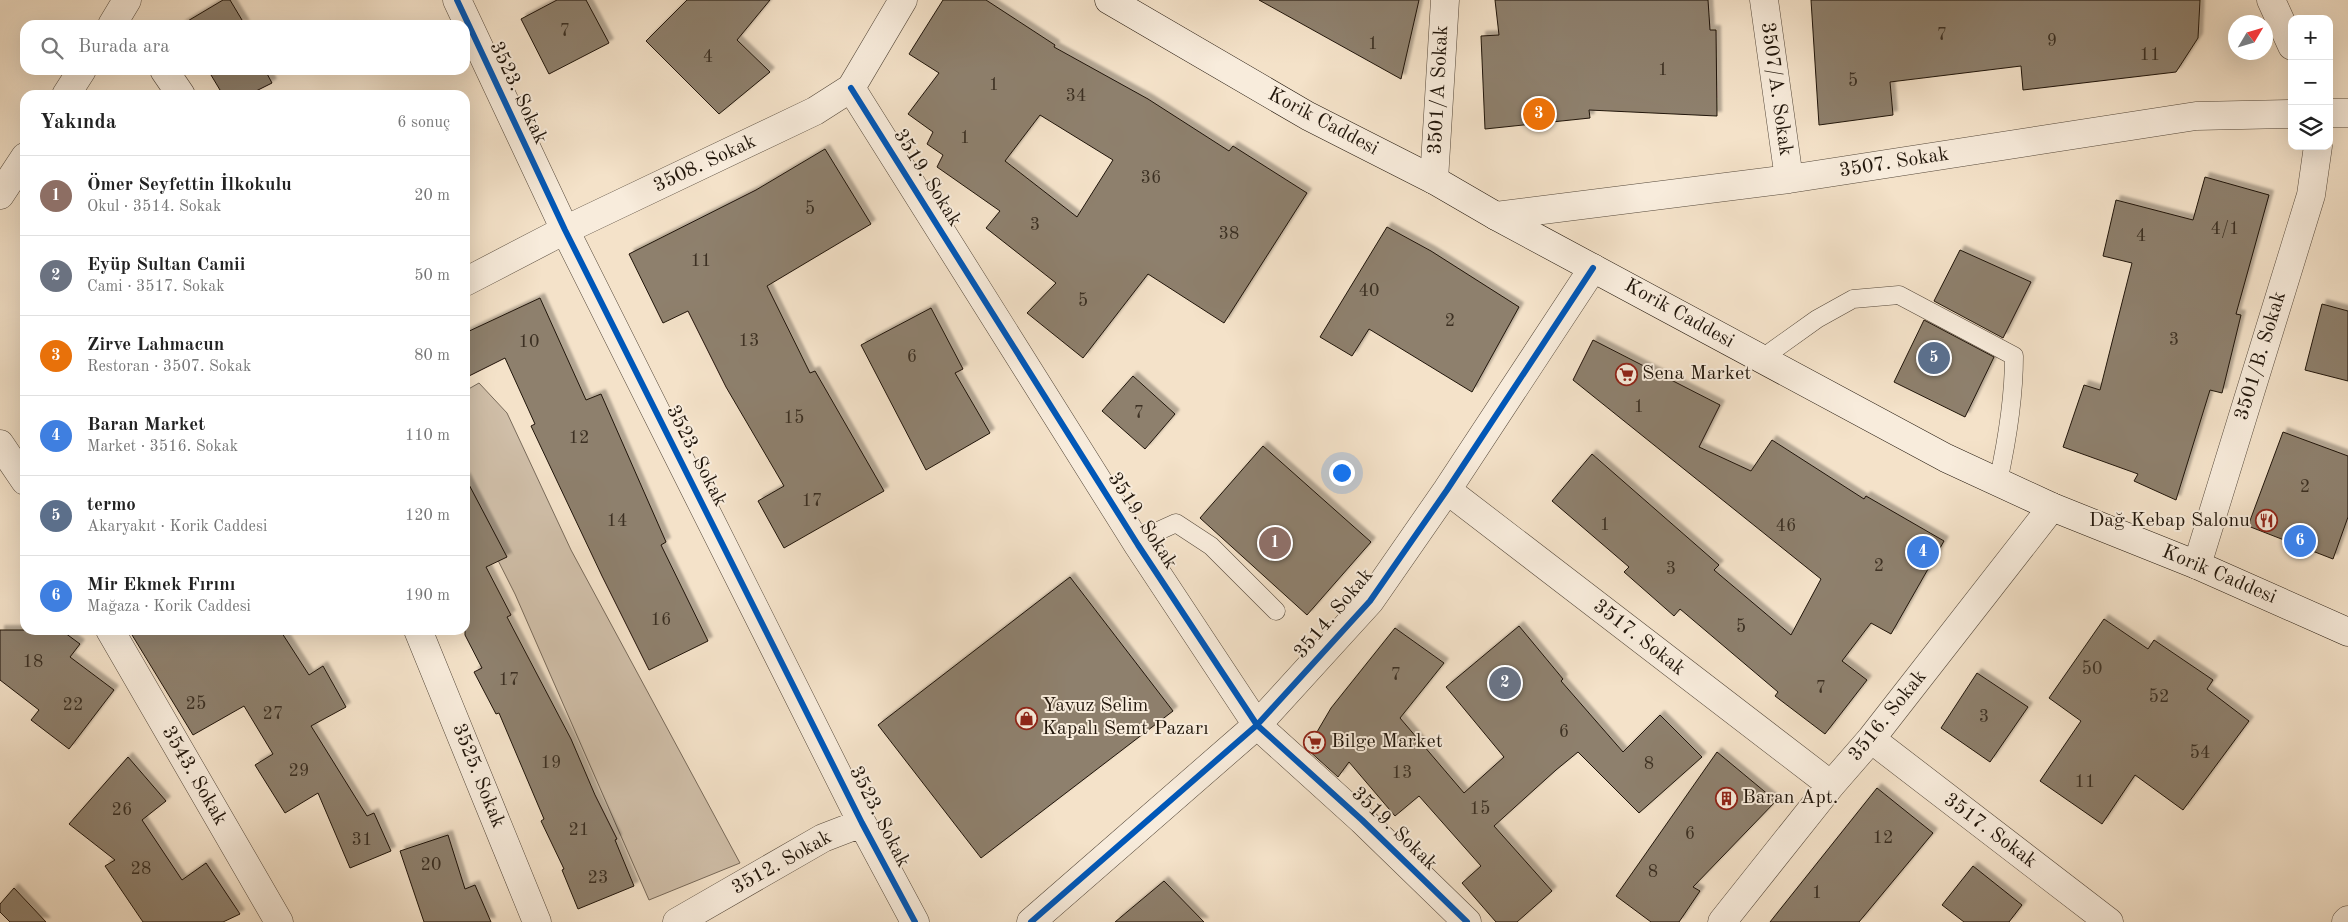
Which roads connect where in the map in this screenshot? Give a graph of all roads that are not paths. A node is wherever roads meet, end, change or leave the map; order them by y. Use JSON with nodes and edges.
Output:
{"nodes":[{"id":1,"x":457,"y":0,"type":"edge"},
{"id":2,"x":903,"y":0,"type":"edge"},
{"id":3,"x":1109,"y":0,"type":"edge"},
{"id":4,"x":1444,"y":0,"type":"edge"},
{"id":5,"x":1764,"y":0,"type":"edge"},
{"id":6,"x":2271,"y":0,"type":"edge"},
{"id":7,"x":466,"y":20,"type":"edge"},
{"id":8,"x":470,"y":28,"type":"edge"},
{"id":9,"x":2288,"y":37,"type":"edge"},
{"id":10,"x":79,"y":75,"type":"edge"},
{"id":11,"x":167,"y":75,"type":"edge"},
{"id":12,"x":851,"y":88,"type":"junction"},
{"id":13,"x":69,"y":90,"type":"edge"},
{"id":14,"x":178,"y":90,"type":"edge"},
{"id":15,"x":2333,"y":113,"type":"edge"},
{"id":16,"x":2348,"y":113,"type":"edge"},
{"id":17,"x":2288,"y":114,"type":"edge"},
{"id":18,"x":2317,"y":150,"type":"edge"},
{"id":19,"x":20,"y":165,"type":"edge"},
{"id":20,"x":1789,"y":179,"type":"junction"},
{"id":21,"x":1434,"y":180,"type":"junction"},
{"id":22,"x":0,"y":196,"type":"edge"},
{"id":23,"x":1496,"y":216,"type":"junction"},
{"id":24,"x":565,"y":230,"type":"junction"},
{"id":25,"x":1594,"y":268,"type":"junction"},
{"id":26,"x":470,"y":279,"type":"edge"},
{"id":27,"x":1761,"y":359,"type":"junction"},
{"id":28,"x":0,"y":444,"type":"edge"},
{"id":29,"x":20,"y":474,"type":"edge"},
{"id":30,"x":1998,"y":482,"type":"junction"},
{"id":31,"x":1447,"y":490,"type":"junction"},
{"id":32,"x":2052,"y":507,"type":"junction"},
{"id":33,"x":1138,"y":545,"type":"junction"},
{"id":34,"x":2197,"y":565,"type":"junction"},
{"id":35,"x":1276,"y":612,"type":"dead end"},
{"id":36,"x":2348,"y":632,"type":"edge"},
{"id":37,"x":113,"y":635,"type":"edge"},
{"id":38,"x":420,"y":635,"type":"edge"},
{"id":39,"x":1257,"y":725,"type":"junction"},
{"id":40,"x":1871,"y":740,"type":"junction"},
{"id":41,"x":1830,"y":785,"type":"junction"},
{"id":42,"x":862,"y":823,"type":"junction"},
{"id":43,"x":279,"y":922,"type":"edge"},
{"id":44,"x":537,"y":922,"type":"edge"},
{"id":45,"x":677,"y":922,"type":"edge"},
{"id":46,"x":915,"y":922,"type":"edge"},
{"id":47,"x":1031,"y":922,"type":"edge"},
{"id":48,"x":1466,"y":922,"type":"edge"},
{"id":49,"x":1723,"y":922,"type":"edge"},
{"id":50,"x":2109,"y":922,"type":"edge"}],
"edges":[{"from":1,"to":7,"type":"street","name":"3523. Sokak"},
{"from":2,"to":12,"type":"street","name":"3508. Sokak"},
{"from":3,"to":21,"type":"street","name":"Korik Caddesi"},
{"from":4,"to":21,"type":"street","name":"3501/A Sokak"},
{"from":5,"to":20,"type":"street","name":"3507/A. Sokak"},
{"from":6,"to":9,"type":"street"},
{"from":8,"to":24,"type":"street","name":"3523. Sokak"},
{"from":10,"to":13,"type":"street"},
{"from":11,"to":14,"type":"street"},
{"from":12,"to":24,"type":"street","name":"3508. Sokak"},
{"from":12,"to":33,"type":"street","name":"3519. Sokak"},
{"from":15,"to":16,"type":"street"},
{"from":17,"to":20,"type":"street","name":"3507. Sokak"},
{"from":18,"to":34,"type":"street","name":"3501/B. Sokak"},
{"from":19,"to":22,"type":"street"},
{"from":20,"to":23,"type":"street","name":"3507. Sokak"},
{"from":21,"to":23,"type":"street","name":"Korik Caddesi"},
{"from":23,"to":25,"type":"street","name":"Korik Caddesi"},
{"from":24,"to":26,"type":"street","name":"3508. Sokak"},
{"from":24,"to":42,"type":"street","name":"3523. Sokak"},
{"from":25,"to":27,"type":"street","name":"Korik Caddesi"},
{"from":25,"to":31,"type":"street","name":"3514. Sokak"},
{"from":27,"to":30,"type":"street","name":"Korik Caddesi"},
{"from":27,"to":30,"type":"lane"},
{"from":28,"to":29,"type":"street"},
{"from":30,"to":32,"type":"street","name":"Korik Caddesi"},
{"from":31,"to":39,"type":"street","name":"3514. Sokak"},
{"from":31,"to":41,"type":"street","name":"3517. Sokak"},
{"from":32,"to":34,"type":"street","name":"Korik Caddesi"},
{"from":32,"to":40,"type":"street","name":"3516. Sokak"},
{"from":33,"to":35,"type":"lane"},
{"from":33,"to":39,"type":"street","name":"3519. Sokak"},
{"from":34,"to":36,"type":"street","name":"Korik Caddesi"},
{"from":37,"to":43,"type":"street","name":"3543. Sokak"},
{"from":38,"to":44,"type":"street","name":"3525. Sokak"},
{"from":39,"to":47,"type":"street","name":"3514. Sokak"},
{"from":39,"to":48,"type":"street","name":"3519. Sokak"},
{"from":40,"to":41,"type":"street","name":"3516. Sokak"},
{"from":40,"to":50,"type":"street","name":"3517. Sokak"},
{"from":41,"to":49,"type":"street","name":"3516. Sokak"},
{"from":42,"to":45,"type":"street","name":"3512. Sokak"},
{"from":42,"to":46,"type":"street","name":"3523. Sokak"}]}
